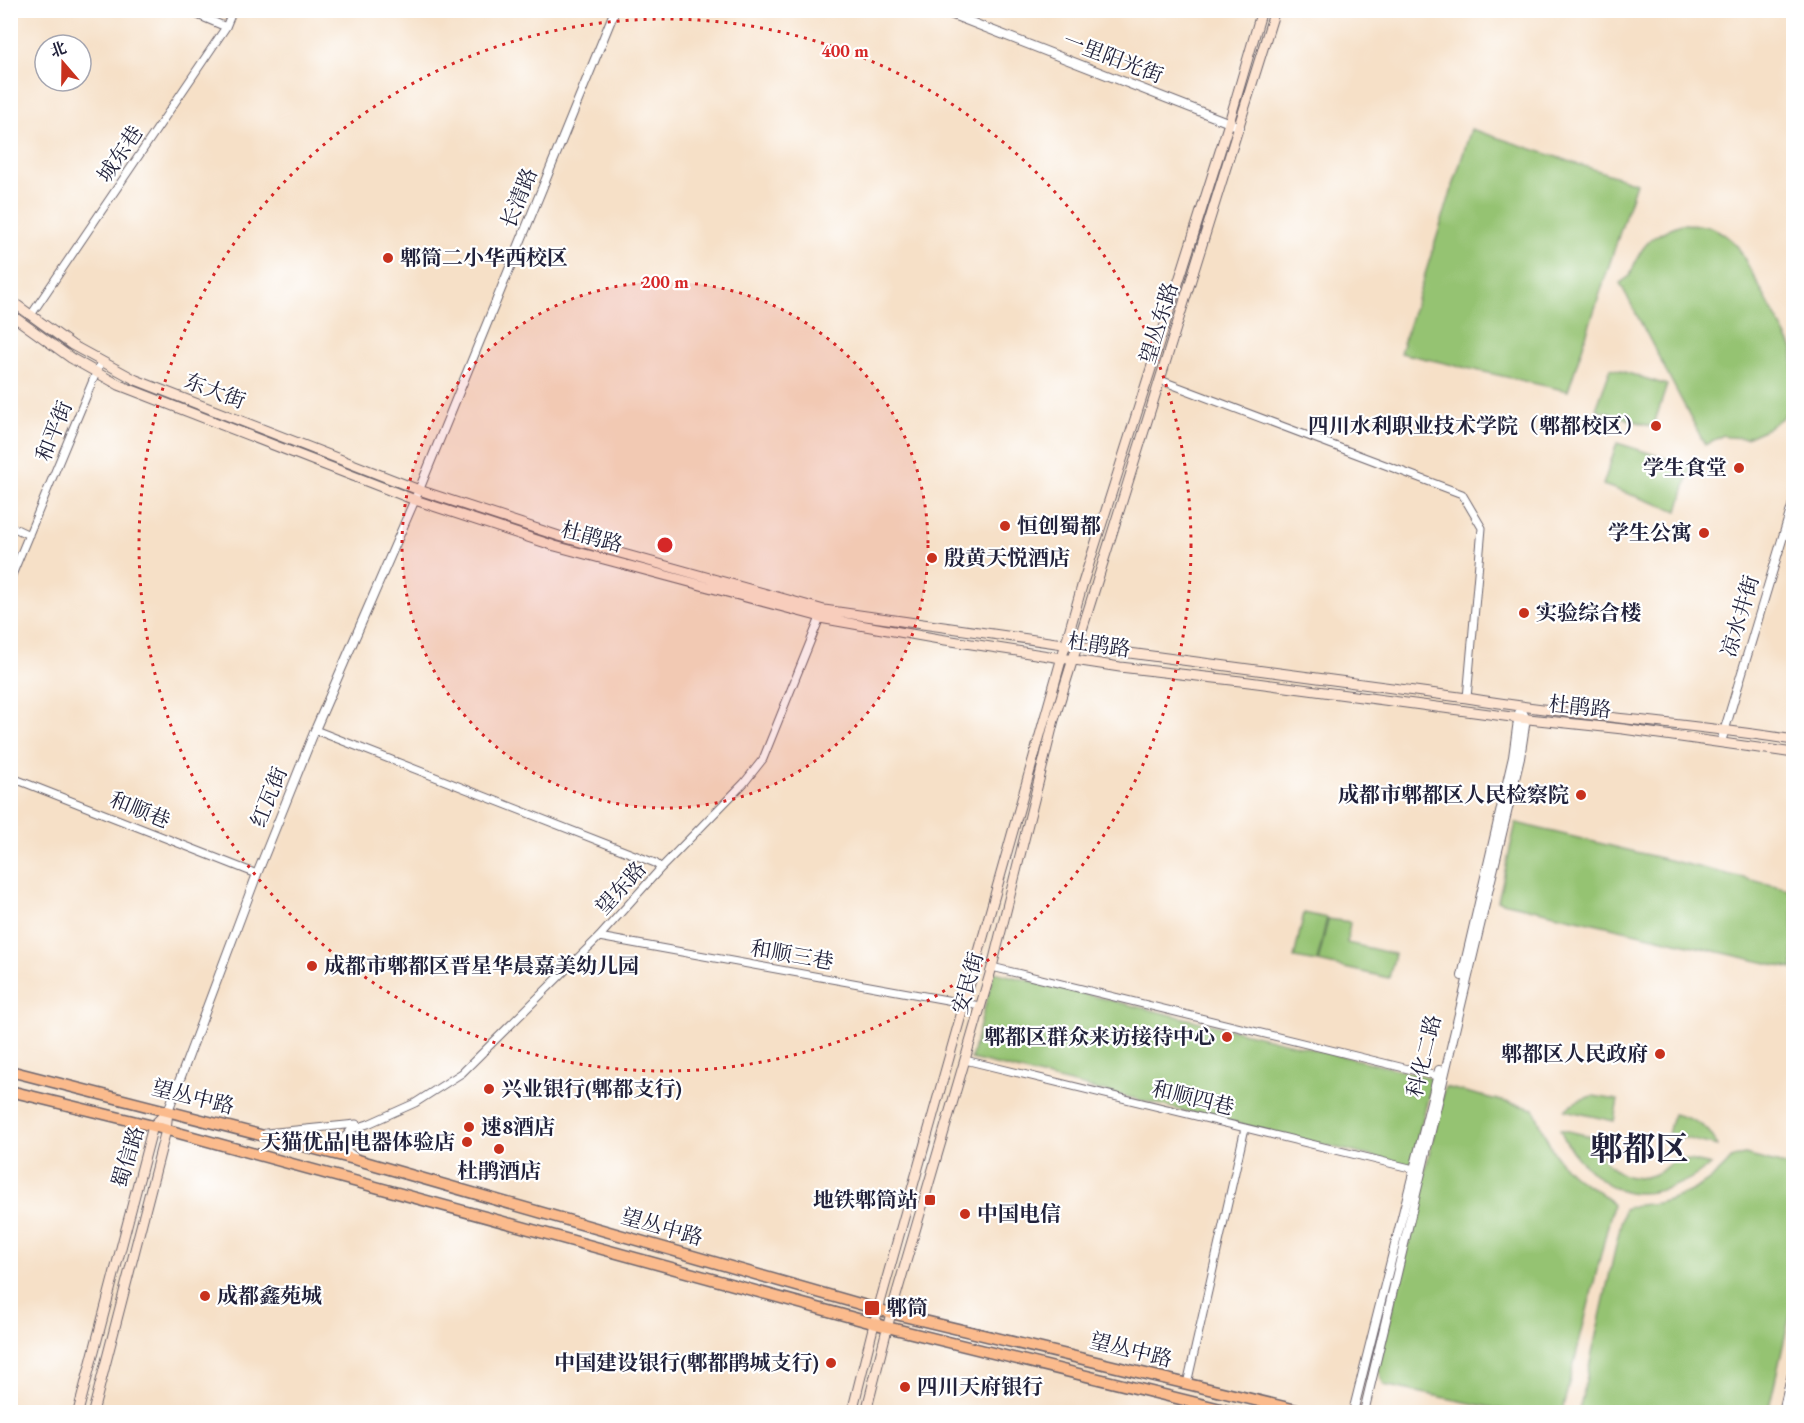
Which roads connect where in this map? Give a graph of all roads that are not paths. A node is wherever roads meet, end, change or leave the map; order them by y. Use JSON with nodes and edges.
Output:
{"nodes":[{"id":1,"x":186,"y":10,"type":"edge"},
{"id":2,"x":233,"y":10,"type":"edge"},
{"id":3,"x":615,"y":10,"type":"edge"},
{"id":4,"x":940,"y":10,"type":"edge"},
{"id":5,"x":1262,"y":10,"type":"edge"},
{"id":6,"x":1275,"y":10,"type":"edge"},
{"id":7,"x":226,"y":27,"type":"junction"},
{"id":8,"x":1229,"y":123,"type":"junction"},
{"id":9,"x":1240,"y":127,"type":"junction"},
{"id":10,"x":10,"y":300,"type":"edge"},
{"id":11,"x":10,"y":314,"type":"edge"},
{"id":12,"x":31,"y":315,"type":"junction"},
{"id":13,"x":101,"y":361,"type":"junction"},
{"id":14,"x":96,"y":372,"type":"junction"},
{"id":15,"x":1160,"y":380,"type":"junction"},
{"id":16,"x":419,"y":490,"type":"junction"},
{"id":17,"x":415,"y":500,"type":"junction"},
{"id":18,"x":1794,"y":500,"type":"edge"},
{"id":19,"x":10,"y":526,"type":"edge"},
{"id":20,"x":29,"y":535,"type":"junction"},
{"id":21,"x":10,"y":580,"type":"edge"},
{"id":22,"x":822,"y":614,"type":"junction"},
{"id":23,"x":1065,"y":645,"type":"junction"},
{"id":24,"x":1077,"y":646,"type":"junction"},
{"id":25,"x":1061,"y":658,"type":"junction"},
{"id":26,"x":1072,"y":659,"type":"junction"},
{"id":27,"x":1467,"y":698,"type":"junction"},
{"id":28,"x":1520,"y":707,"type":"junction"},
{"id":29,"x":1522,"y":719,"type":"junction"},
{"id":30,"x":315,"y":729,"type":"junction"},
{"id":31,"x":1725,"y":729,"type":"junction"},
{"id":32,"x":1794,"y":740,"type":"edge"},
{"id":33,"x":1721,"y":742,"type":"junction"},
{"id":34,"x":1794,"y":753,"type":"edge"},
{"id":35,"x":10,"y":777,"type":"edge"},
{"id":36,"x":661,"y":868,"type":"junction"},
{"id":37,"x":257,"y":874,"type":"junction"},
{"id":38,"x":599,"y":937,"type":"junction"},
{"id":39,"x":992,"y":967,"type":"junction"},
{"id":40,"x":964,"y":1003,"type":"junction"},
{"id":41,"x":980,"y":1006,"type":"junction"},
{"id":42,"x":965,"y":1060,"type":"junction"},
{"id":43,"x":10,"y":1071,"type":"edge"},
{"id":44,"x":1437,"y":1076,"type":"junction"},
{"id":45,"x":10,"y":1091,"type":"edge"},
{"id":46,"x":168,"y":1111,"type":"junction"},
{"id":47,"x":368,"y":1124,"type":"junction"},
{"id":48,"x":153,"y":1126,"type":"junction"},
{"id":49,"x":1245,"y":1128,"type":"junction"},
{"id":50,"x":166,"y":1130,"type":"junction"},
{"id":51,"x":257,"y":1133,"type":"junction"},
{"id":52,"x":358,"y":1160,"type":"junction"},
{"id":53,"x":1414,"y":1169,"type":"junction"},
{"id":54,"x":878,"y":1309,"type":"junction"},
{"id":55,"x":891,"y":1313,"type":"junction"},
{"id":56,"x":874,"y":1324,"type":"junction"},
{"id":57,"x":887,"y":1328,"type":"junction"},
{"id":58,"x":1794,"y":1365,"type":"edge"},
{"id":59,"x":1187,"y":1384,"type":"junction"},
{"id":60,"x":78,"y":1413,"type":"edge"},
{"id":61,"x":93,"y":1413,"type":"edge"},
{"id":62,"x":852,"y":1413,"type":"edge"},
{"id":63,"x":866,"y":1413,"type":"edge"},
{"id":64,"x":1233,"y":1413,"type":"edge"},
{"id":65,"x":1305,"y":1413,"type":"edge"},
{"id":66,"x":1353,"y":1413,"type":"edge"},
{"id":67,"x":1364,"y":1413,"type":"edge"},
{"id":68,"x":1783,"y":1413,"type":"edge"}],
"edges":[{"from":1,"to":7,"type":"street"},
{"from":2,"to":7,"type":"street","name":"城东巷"},
{"from":3,"to":16,"type":"street","name":"长清路"},
{"from":4,"to":8,"type":"street","name":"一里阳光街"},
{"from":5,"to":8,"type":"main road","name":"望丛东路"},
{"from":6,"to":9,"type":"main road","name":"望丛东路"},
{"from":7,"to":12,"type":"street","name":"城东巷"},
{"from":8,"to":9,"type":"street","name":"一里阳光街"},
{"from":8,"to":23,"type":"main road","name":"望丛东路"},
{"from":9,"to":15,"type":"main road","name":"望丛东路"},
{"from":10,"to":12,"type":"main road","name":"东大街"},
{"from":11,"to":14,"type":"main road","name":"东大街"},
{"from":12,"to":13,"type":"main road","name":"东大街"},
{"from":13,"to":14,"type":"street","name":"和平街"},
{"from":13,"to":16,"type":"main road","name":"东大街"},
{"from":14,"to":17,"type":"main road","name":"东大街"},
{"from":14,"to":20,"type":"street","name":"和平街"},
{"from":15,"to":24,"type":"main road","name":"望丛东路"},
{"from":15,"to":27,"type":"street"},
{"from":16,"to":17,"type":"street","name":"长清路"},
{"from":16,"to":22,"type":"main road","name":"杜鹃路"},
{"from":17,"to":22,"type":"main road","name":"杜鹃路"},
{"from":17,"to":30,"type":"street","name":"红瓦街"},
{"from":18,"to":31,"type":"street","name":"凉水井街"},
{"from":19,"to":20,"type":"street"},
{"from":20,"to":21,"type":"street","name":"和平街"},
{"from":22,"to":23,"type":"main road","name":"杜鹃路"},
{"from":22,"to":25,"type":"main road","name":"杜鹃路"},
{"from":22,"to":36,"type":"street","name":"望东路"},
{"from":23,"to":24,"type":"main road","name":"杜鹃路"},
{"from":23,"to":25,"type":"main road","name":"安民街"},
{"from":24,"to":26,"type":"main road","name":"安民街"},
{"from":24,"to":27,"type":"main road","name":"杜鹃路"},
{"from":25,"to":26,"type":"main road","name":"杜鹃路"},
{"from":25,"to":40,"type":"main road","name":"安民街"},
{"from":26,"to":29,"type":"main road","name":"杜鹃路"},
{"from":26,"to":39,"type":"main road","name":"安民街"},
{"from":27,"to":28,"type":"main road","name":"杜鹃路"},
{"from":28,"to":29,"type":"street","name":"科化二路"},
{"from":28,"to":31,"type":"main road","name":"杜鹃路"},
{"from":29,"to":33,"type":"main road","name":"杜鹃路"},
{"from":29,"to":44,"type":"street","name":"科化二路"},
{"from":29,"to":67,"type":"street"},
{"from":30,"to":36,"type":"street"},
{"from":30,"to":37,"type":"street","name":"红瓦街"},
{"from":31,"to":32,"type":"main road","name":"杜鹃路"},
{"from":31,"to":33,"type":"street","name":"凉水井街"},
{"from":33,"to":34,"type":"main road","name":"杜鹃路"},
{"from":35,"to":37,"type":"street","name":"和顺巷"},
{"from":36,"to":38,"type":"street","name":"望东路"},
{"from":37,"to":46,"type":"street","name":"红瓦街"},
{"from":38,"to":40,"type":"street","name":"和顺三巷"},
{"from":38,"to":47,"type":"street","name":"望东路"},
{"from":39,"to":41,"type":"main road","name":"安民街"},
{"from":39,"to":44,"type":"street"},
{"from":40,"to":41,"type":"street","name":"和顺三巷"},
{"from":40,"to":54,"type":"main road","name":"安民街"},
{"from":41,"to":42,"type":"main road","name":"安民街"},
{"from":42,"to":49,"type":"street","name":"和顺四巷"},
{"from":42,"to":55,"type":"main road","name":"安民街"},
{"from":43,"to":46,"type":"main road","name":"望丛中路"},
{"from":44,"to":53,"type":"street","name":"科化二路"},
{"from":45,"to":48,"type":"main road","name":"望丛中路"},
{"from":46,"to":48,"type":"main road","name":"蜀信路"},
{"from":46,"to":50,"type":"main road","name":"蜀信路"},
{"from":46,"to":51,"type":"main road","name":"望丛中路"},
{"from":47,"to":51,"type":"street","name":"望东路"},
{"from":47,"to":52,"type":"street","name":"望东路"},
{"from":48,"to":50,"type":"main road","name":"望丛中路"},
{"from":48,"to":60,"type":"main road","name":"蜀信路"},
{"from":49,"to":53,"type":"street","name":"和顺四巷"},
{"from":49,"to":59,"type":"street"},
{"from":50,"to":56,"type":"main road","name":"望丛中路"},
{"from":50,"to":61,"type":"main road","name":"蜀信路"},
{"from":51,"to":52,"type":"main road","name":"望丛中路"},
{"from":52,"to":54,"type":"main road","name":"望丛中路"},
{"from":53,"to":66,"type":"street","name":"科化二路"},
{"from":54,"to":55,"type":"main road","name":"望丛中路"},
{"from":54,"to":56,"type":"main road","name":"安民街"},
{"from":55,"to":57,"type":"main road","name":"安民街"},
{"from":55,"to":59,"type":"main road","name":"望丛中路"},
{"from":56,"to":57,"type":"main road","name":"望丛中路"},
{"from":56,"to":62,"type":"main road","name":"安民街"},
{"from":57,"to":63,"type":"main road","name":"安民街"},
{"from":57,"to":64,"type":"main road","name":"望丛中路"},
{"from":58,"to":68,"type":"street"},
{"from":59,"to":65,"type":"main road","name":"望丛中路"}]}
